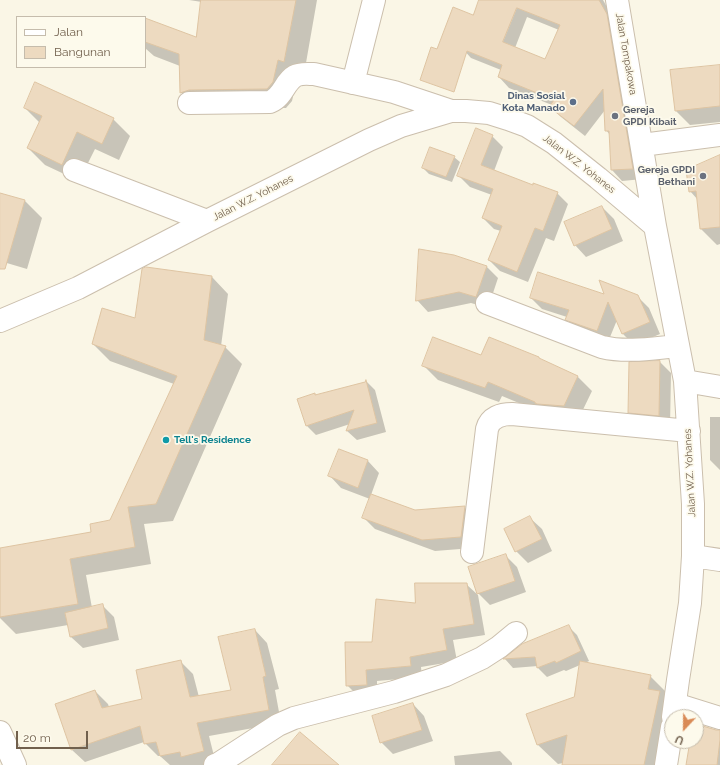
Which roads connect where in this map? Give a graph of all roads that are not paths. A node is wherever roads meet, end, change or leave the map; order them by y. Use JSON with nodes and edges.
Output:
{"nodes":[{"id":1,"x":374,"y":0,"type":"edge"},
{"id":2,"x":616,"y":0,"type":"edge"},
{"id":3,"x":353,"y":83,"type":"junction"},
{"id":4,"x":189,"y":103,"type":"dead end"},
{"id":5,"x":451,"y":111,"type":"junction"},
{"id":6,"x":720,"y":135,"type":"edge"},
{"id":7,"x":642,"y":145,"type":"junction"},
{"id":8,"x":74,"y":170,"type":"dead end"},
{"id":9,"x":207,"y":221,"type":"junction"},
{"id":10,"x":655,"y":226,"type":"junction"},
{"id":11,"x":487,"y":303,"type":"dead end"},
{"id":12,"x":0,"y":322,"type":"edge"},
{"id":13,"x":678,"y":346,"type":"junction"},
{"id":14,"x":685,"y":381,"type":"junction"},
{"id":15,"x":720,"y":387,"type":"edge"},
{"id":16,"x":689,"y":431,"type":"junction"},
{"id":17,"x":472,"y":552,"type":"dead end"},
{"id":18,"x":693,"y":556,"type":"junction"},
{"id":19,"x":720,"y":560,"type":"edge"},
{"id":20,"x":516,"y":633,"type":"dead end"},
{"id":21,"x":674,"y":709,"type":"edge"},
{"id":22,"x":704,"y":715,"type":"edge"},
{"id":23,"x":720,"y":718,"type":"edge"},
{"id":24,"x":0,"y":732,"type":"edge"},
{"id":25,"x":669,"y":749,"type":"edge"},
{"id":26,"x":15,"y":765,"type":"edge"},
{"id":27,"x":215,"y":765,"type":"edge"},
{"id":28,"x":666,"y":765,"type":"edge"}],
"edges":[{"from":1,"to":3,"type":"street"},
{"from":2,"to":7,"type":"street","name":"Jalan Tompakowa"},
{"from":3,"to":4,"type":"street"},
{"from":3,"to":5,"type":"street"},
{"from":5,"to":9,"type":"street","name":"Jalan W.Z. Yohanes"},
{"from":5,"to":10,"type":"street","name":"Jalan W.Z. Yohanes"},
{"from":6,"to":7,"type":"street"},
{"from":7,"to":10,"type":"street","name":"Jalan Tompakowa"},
{"from":8,"to":9,"type":"street"},
{"from":9,"to":12,"type":"street","name":"Jalan W.Z. Yohanes"},
{"from":10,"to":13,"type":"street","name":"Jalan W.Z. Yohanes"},
{"from":11,"to":13,"type":"street"},
{"from":13,"to":14,"type":"street","name":"Jalan W.Z. Yohanes"},
{"from":14,"to":15,"type":"street"},
{"from":14,"to":16,"type":"street","name":"Jalan W.Z. Yohanes"},
{"from":16,"to":17,"type":"street"},
{"from":16,"to":18,"type":"street","name":"Jalan W.Z. Yohanes"},
{"from":18,"to":19,"type":"street"},
{"from":18,"to":21,"type":"street","name":"Jalan W.Z. Yohanes"},
{"from":20,"to":27,"type":"street"},
{"from":22,"to":23,"type":"street"},
{"from":24,"to":26,"type":"street"},
{"from":25,"to":28,"type":"street"}]}
